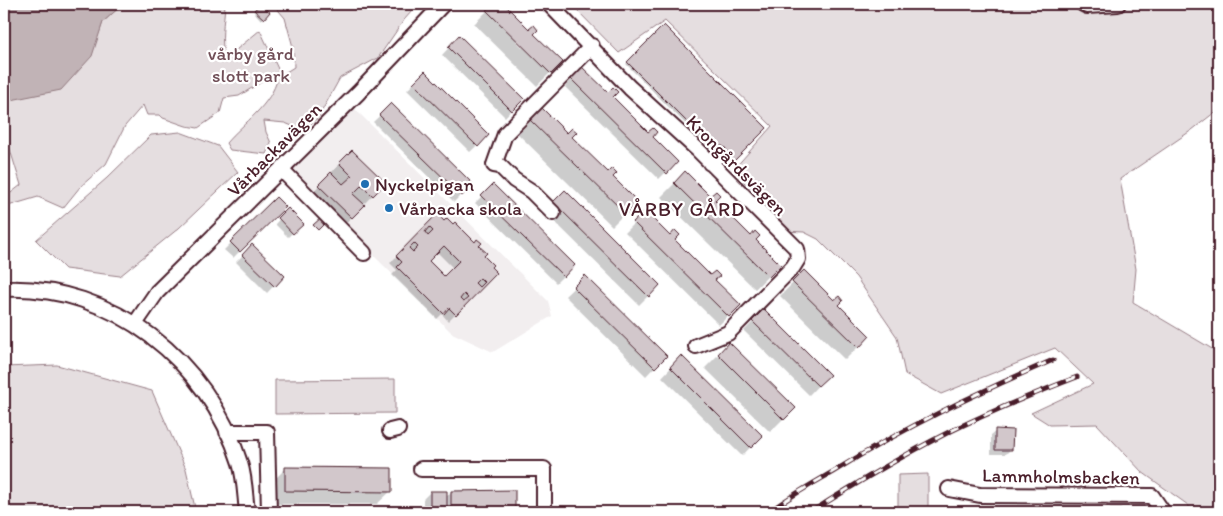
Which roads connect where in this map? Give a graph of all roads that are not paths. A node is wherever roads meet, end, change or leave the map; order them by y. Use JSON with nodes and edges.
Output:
{"nodes":[{"id":1,"x":549,"y":4,"type":"edge"},
{"id":2,"x":1083,"y":4,"type":"edge"},
{"id":3,"x":1118,"y":4,"type":"edge"},
{"id":4,"x":436,"y":6,"type":"edge"},
{"id":5,"x":592,"y":46,"type":"junction"},
{"id":6,"x":281,"y":169,"type":"junction"},
{"id":7,"x":553,"y":213,"type":"dead end"},
{"id":8,"x":364,"y":254,"type":"dead end"},
{"id":9,"x":4,"y":288,"type":"edge"},
{"id":10,"x":135,"y":324,"type":"junction"},
{"id":11,"x":696,"y":346,"type":"dead end"},
{"id":12,"x":227,"y":432,"type":"junction"},
{"id":13,"x":421,"y":469,"type":"dead end"},
{"id":14,"x":949,"y":489,"type":"dead end"},
{"id":15,"x":247,"y":512,"type":"edge"},
{"id":16,"x":269,"y":512,"type":"edge"},
{"id":17,"x":544,"y":512,"type":"edge"},
{"id":18,"x":1163,"y":512,"type":"edge"}],
"edges":[{"from":1,"to":5,"type":"street","name":"Krongårdsvägen"},
{"from":2,"to":3,"type":"street"},
{"from":4,"to":6,"type":"street","name":"Vårbackavägen"},
{"from":5,"to":7,"type":"street"},
{"from":5,"to":11,"type":"street","name":"Krongårdsvägen"},
{"from":6,"to":8,"type":"street"},
{"from":6,"to":10,"type":"street","name":"Vårbackavägen"},
{"from":9,"to":10,"type":"street"},
{"from":10,"to":12,"type":"street"},
{"from":12,"to":15,"type":"street"},
{"from":12,"to":16,"type":"street"},
{"from":13,"to":17,"type":"street"},
{"from":14,"to":18,"type":"street","name":"Lammholmsbacken"}]}
